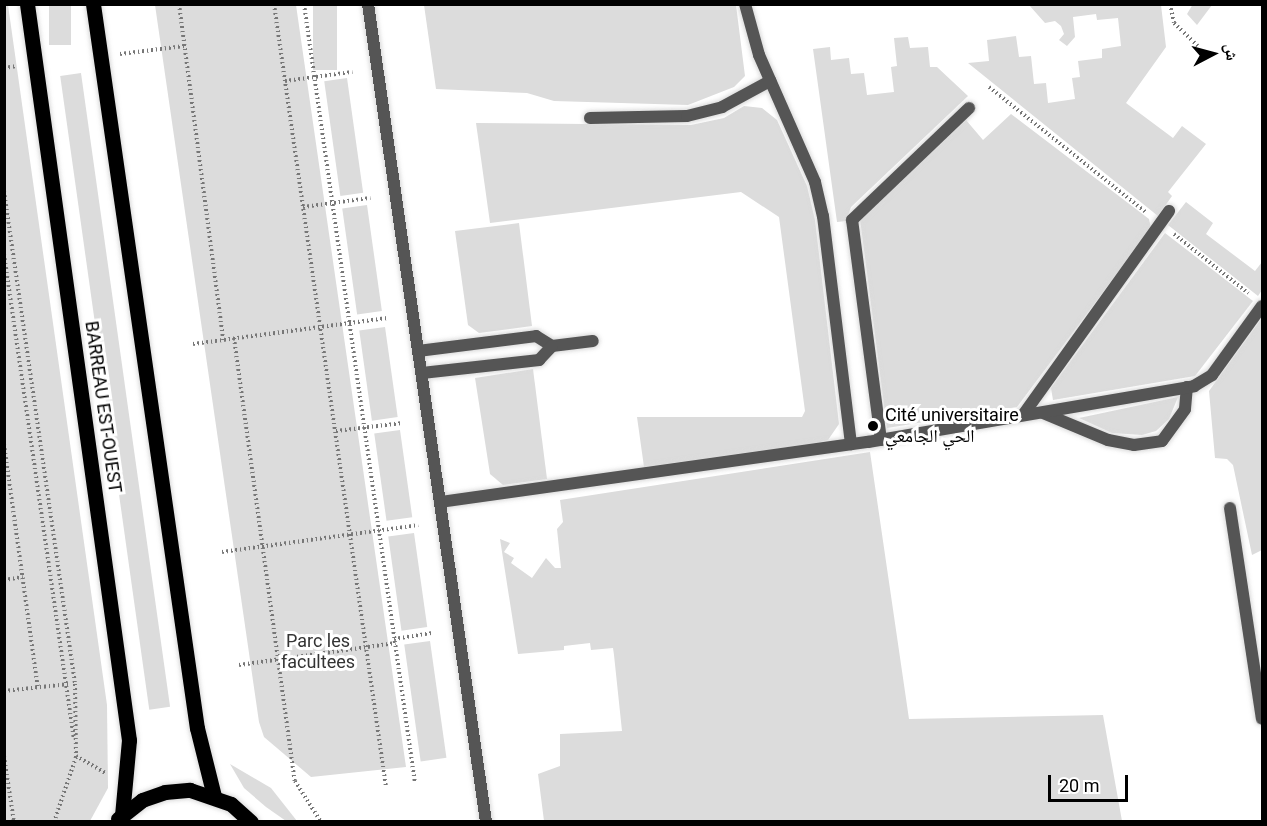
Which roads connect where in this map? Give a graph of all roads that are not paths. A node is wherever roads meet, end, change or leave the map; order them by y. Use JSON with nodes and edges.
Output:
{"nodes":[{"id":1,"x":27,"y":4,"type":"edge"},
{"id":2,"x":93,"y":4,"type":"edge"},
{"id":3,"x":368,"y":4,"type":"edge"},
{"id":4,"x":745,"y":4,"type":"edge"},
{"id":5,"x":770,"y":81,"type":"junction"},
{"id":6,"x":969,"y":108,"type":"dead end"},
{"id":7,"x":590,"y":118,"type":"dead end"},
{"id":8,"x":1169,"y":211,"type":"dead end"},
{"id":9,"x":1258,"y":302,"type":"edge"},
{"id":10,"x":593,"y":341,"type":"dead end"},
{"id":11,"x":552,"y":346,"type":"junction"},
{"id":12,"x":418,"y":351,"type":"junction"},
{"id":13,"x":422,"y":374,"type":"junction"},
{"id":14,"x":1187,"y":387,"type":"junction"},
{"id":15,"x":1042,"y":412,"type":"junction"},
{"id":16,"x":1023,"y":415,"type":"junction"},
{"id":17,"x":881,"y":440,"type":"junction"},
{"id":18,"x":850,"y":444,"type":"junction"},
{"id":19,"x":440,"y":502,"type":"junction"},
{"id":20,"x":1230,"y":508,"type":"dead end"},
{"id":21,"x":1263,"y":719,"type":"edge"},
{"id":22,"x":214,"y":796,"type":"junction"},
{"id":23,"x":119,"y":818,"type":"edge"},
{"id":24,"x":251,"y":822,"type":"edge"},
{"id":25,"x":486,"y":822,"type":"edge"}],
"edges":[{"from":1,"to":23,"type":"main road","name":"BARREAU EST-OUEST"},
{"from":2,"to":22,"type":"main road"},
{"from":3,"to":12,"type":"street"},
{"from":4,"to":5,"type":"street"},
{"from":5,"to":7,"type":"street"},
{"from":5,"to":18,"type":"street"},
{"from":6,"to":17,"type":"street"},
{"from":8,"to":16,"type":"street"},
{"from":9,"to":14,"type":"street"},
{"from":10,"to":11,"type":"street"},
{"from":11,"to":12,"type":"street"},
{"from":11,"to":13,"type":"street"},
{"from":12,"to":13,"type":"street"},
{"from":13,"to":19,"type":"street"},
{"from":14,"to":15,"type":"street"},
{"from":14,"to":15,"type":"street"},
{"from":15,"to":16,"type":"street"},
{"from":16,"to":17,"type":"street"},
{"from":17,"to":18,"type":"street"},
{"from":18,"to":19,"type":"street"},
{"from":19,"to":25,"type":"street"},
{"from":20,"to":21,"type":"street"},
{"from":22,"to":23,"type":"main road"},
{"from":22,"to":24,"type":"main road"}]}
